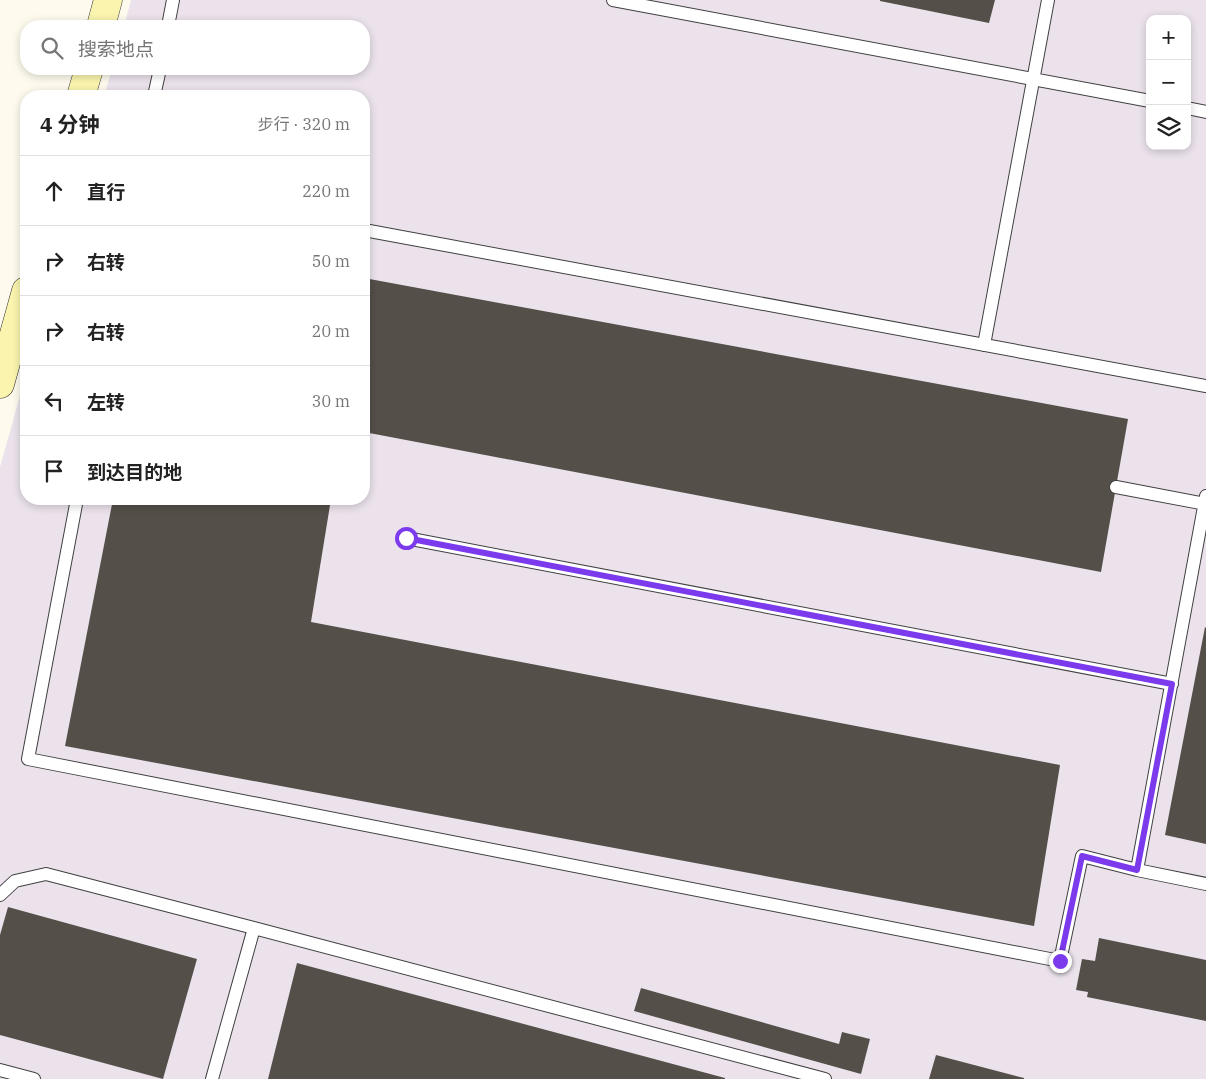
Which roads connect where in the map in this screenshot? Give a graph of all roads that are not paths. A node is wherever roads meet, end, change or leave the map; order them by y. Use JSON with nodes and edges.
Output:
{"nodes":[{"id":1,"x":108,"y":0,"type":"edge"},
{"id":2,"x":173,"y":0,"type":"edge"},
{"id":3,"x":613,"y":0,"type":"edge"},
{"id":4,"x":1048,"y":0,"type":"edge"},
{"id":5,"x":103,"y":20,"type":"edge"},
{"id":6,"x":169,"y":20,"type":"edge"},
{"id":7,"x":87,"y":75,"type":"edge"},
{"id":8,"x":159,"y":75,"type":"edge"},
{"id":9,"x":1033,"y":79,"type":"junction"},
{"id":10,"x":83,"y":90,"type":"edge"},
{"id":11,"x":155,"y":90,"type":"edge"},
{"id":12,"x":1146,"y":100,"type":"edge"},
{"id":13,"x":1191,"y":109,"type":"edge"},
{"id":14,"x":1206,"y":112,"type":"edge"},
{"id":15,"x":370,"y":231,"type":"edge"},
{"id":16,"x":20,"y":312,"type":"edge"},
{"id":17,"x":984,"y":345,"type":"junction"},
{"id":18,"x":0,"y":384,"type":"edge"},
{"id":19,"x":1206,"y":386,"type":"edge"},
{"id":20,"x":1116,"y":487,"type":"dead end"},
{"id":21,"x":1206,"y":501,"type":"edge"},
{"id":22,"x":76,"y":505,"type":"edge"},
{"id":23,"x":406,"y":538,"type":"dead end"},
{"id":24,"x":1172,"y":684,"type":"junction"},
{"id":25,"x":1137,"y":870,"type":"junction"},
{"id":26,"x":1206,"y":884,"type":"edge"},
{"id":27,"x":0,"y":895,"type":"edge"},
{"id":28,"x":254,"y":928,"type":"junction"},
{"id":29,"x":0,"y":1070,"type":"edge"},
{"id":30,"x":34,"y":1079,"type":"edge"},
{"id":31,"x":212,"y":1079,"type":"edge"},
{"id":32,"x":825,"y":1079,"type":"edge"}],
"edges":[{"from":1,"to":5,"type":"street"},
{"from":2,"to":6,"type":"lane"},
{"from":3,"to":9,"type":"lane"},
{"from":4,"to":9,"type":"lane"},
{"from":7,"to":10,"type":"street"},
{"from":8,"to":11,"type":"lane"},
{"from":9,"to":12,"type":"lane"},
{"from":9,"to":17,"type":"lane"},
{"from":13,"to":14,"type":"lane"},
{"from":15,"to":17,"type":"lane"},
{"from":16,"to":18,"type":"street"},
{"from":17,"to":19,"type":"lane"},
{"from":20,"to":21,"type":"lane"},
{"from":21,"to":24,"type":"lane"},
{"from":22,"to":25,"type":"lane"},
{"from":23,"to":24,"type":"lane"},
{"from":24,"to":25,"type":"lane"},
{"from":25,"to":26,"type":"lane"},
{"from":27,"to":28,"type":"lane"},
{"from":28,"to":31,"type":"lane"},
{"from":28,"to":32,"type":"lane"},
{"from":29,"to":30,"type":"lane"}]}
